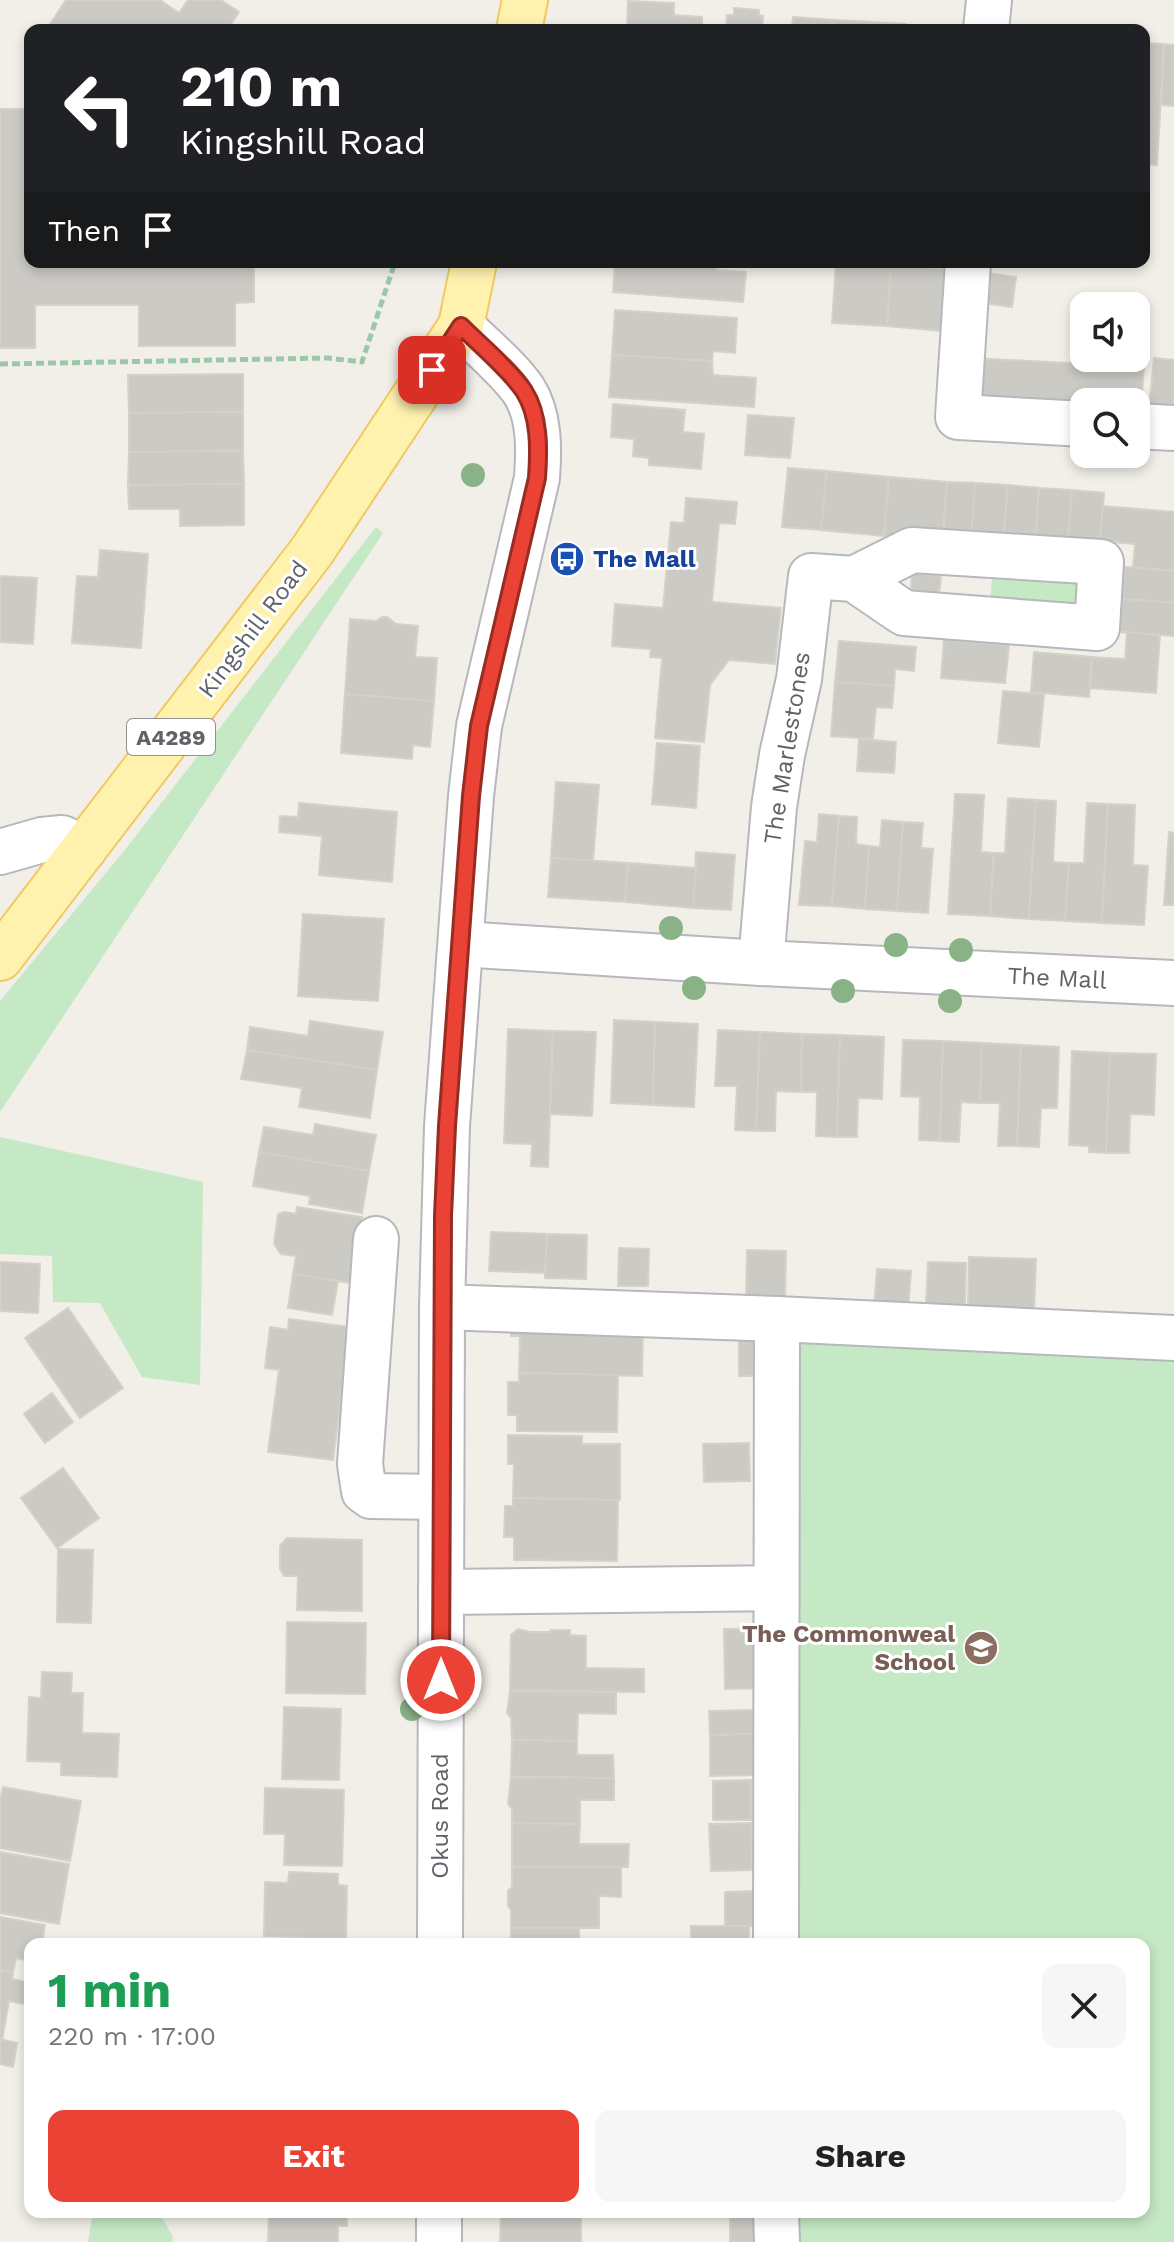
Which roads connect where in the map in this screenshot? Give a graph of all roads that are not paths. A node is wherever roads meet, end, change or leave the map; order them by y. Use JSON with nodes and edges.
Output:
{"nodes":[{"id":1,"x":525,"y":0,"type":"edge"},
{"id":2,"x":989,"y":0,"type":"edge"},
{"id":3,"x":520,"y":24,"type":"edge"},
{"id":4,"x":987,"y":24,"type":"edge"},
{"id":5,"x":473,"y":268,"type":"edge"},
{"id":6,"x":968,"y":268,"type":"edge"},
{"id":7,"x":461,"y":326,"type":"junction"},
{"id":8,"x":1070,"y":423,"type":"edge"},
{"id":9,"x":1150,"y":427,"type":"edge"},
{"id":10,"x":1174,"y":428,"type":"edge"},
{"id":11,"x":854,"y":579,"type":"junction"},
{"id":12,"x":84,"y":849,"type":"junction"},
{"id":13,"x":0,"y":852,"type":"edge"},
{"id":14,"x":461,"y":944,"type":"junction"},
{"id":15,"x":0,"y":958,"type":"edge"},
{"id":16,"x":761,"y":963,"type":"junction"},
{"id":17,"x":1174,"y":983,"type":"edge"},
{"id":18,"x":376,"y":1239,"type":"dead end"},
{"id":19,"x":442,"y":1307,"type":"junction"},
{"id":20,"x":777,"y":1319,"type":"junction"},
{"id":21,"x":1174,"y":1338,"type":"edge"},
{"id":22,"x":441,"y":1497,"type":"junction"},
{"id":23,"x":776,"y":1588,"type":"junction"},
{"id":24,"x":441,"y":1592,"type":"junction"},
{"id":25,"x":440,"y":1938,"type":"edge"},
{"id":26,"x":776,"y":1938,"type":"edge"},
{"id":27,"x":439,"y":2218,"type":"edge"},
{"id":28,"x":776,"y":2218,"type":"edge"},
{"id":29,"x":439,"y":2242,"type":"edge"},
{"id":30,"x":777,"y":2242,"type":"edge"}],
"edges":[{"from":1,"to":3,"type":"main road"},
{"from":2,"to":4,"type":"street"},
{"from":5,"to":7,"type":"main road","number":"A4289"},
{"from":6,"to":8,"type":"street"},
{"from":7,"to":12,"type":"main road","name":"Kingshill Road","number":"A4289"},
{"from":7,"to":14,"type":"street","name":"Okus Road"},
{"from":9,"to":10,"type":"street"},
{"from":11,"to":11,"type":"street"},
{"from":11,"to":16,"type":"street","name":"The Marlestones"},
{"from":12,"to":13,"type":"street"},
{"from":12,"to":15,"type":"main road","name":"Kingshill Road","number":"A4289"},
{"from":14,"to":16,"type":"street","name":"The Mall"},
{"from":14,"to":19,"type":"street","name":"Okus Road"},
{"from":16,"to":17,"type":"street","name":"The Mall"},
{"from":18,"to":22,"type":"street"},
{"from":19,"to":20,"type":"street"},
{"from":19,"to":22,"type":"street","name":"Okus Road"},
{"from":20,"to":21,"type":"street"},
{"from":20,"to":23,"type":"street"},
{"from":22,"to":24,"type":"street","name":"Okus Road"},
{"from":23,"to":24,"type":"street"},
{"from":23,"to":26,"type":"street"},
{"from":24,"to":25,"type":"street","name":"Okus Road"},
{"from":27,"to":29,"type":"street"},
{"from":28,"to":30,"type":"street"}]}
